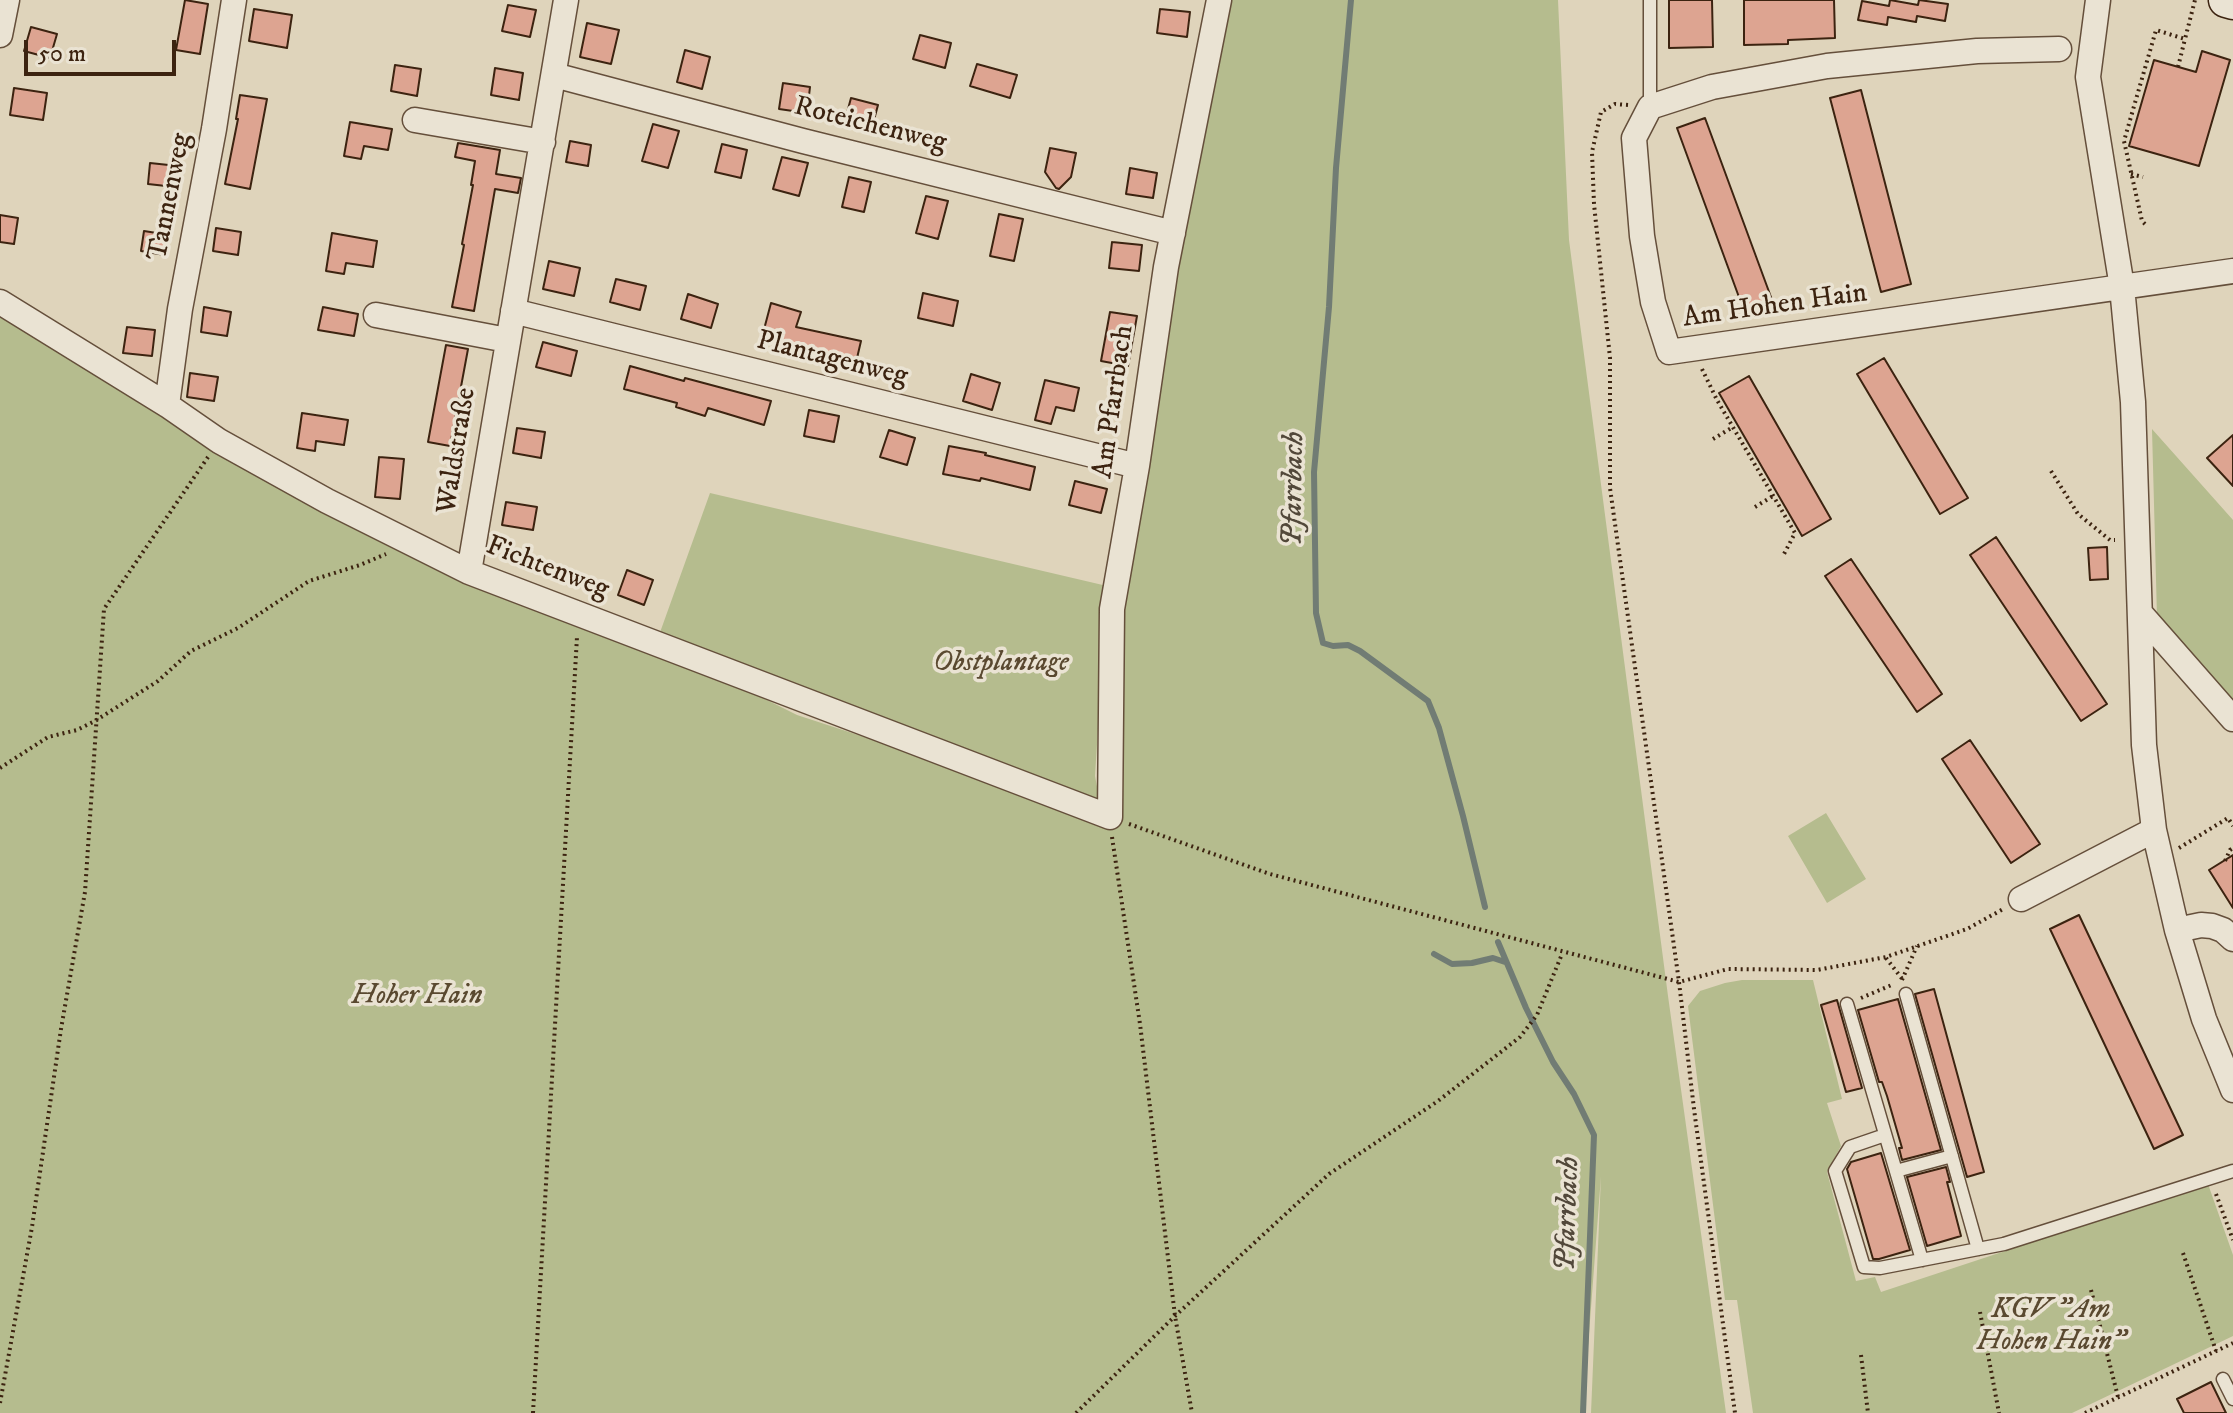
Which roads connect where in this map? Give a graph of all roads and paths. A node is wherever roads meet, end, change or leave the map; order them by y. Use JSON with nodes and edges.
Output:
{"nodes":[{"id":1,"x":7,"y":0,"type":"edge"},
{"id":2,"x":234,"y":0,"type":"edge"},
{"id":3,"x":566,"y":0,"type":"edge"},
{"id":4,"x":1219,"y":0,"type":"edge"},
{"id":5,"x":1650,"y":0,"type":"edge"},
{"id":6,"x":2098,"y":0,"type":"edge"},
{"id":7,"x":2195,"y":0,"type":"edge"},
{"id":8,"x":2226,"y":0,"type":"edge"},
{"id":9,"x":2233,"y":2,"type":"edge"},
{"id":10,"x":0,"y":35,"type":"edge"},
{"id":11,"x":2185,"y":39,"type":"junction"},
{"id":12,"x":2059,"y":49,"type":"dead end"},
{"id":13,"x":2178,"y":67,"type":"dead end"},
{"id":14,"x":554,"y":75,"type":"junction"},
{"id":15,"x":1650,"y":107,"type":"junction"},
{"id":16,"x":415,"y":120,"type":"dead end"},
{"id":17,"x":543,"y":142,"type":"junction"},
{"id":18,"x":2131,"y":174,"type":"junction"},
{"id":19,"x":2143,"y":177,"type":"dead end"},
{"id":20,"x":2145,"y":224,"type":"dead end"},
{"id":21,"x":1173,"y":233,"type":"junction"},
{"id":22,"x":2233,"y":271,"type":"edge"},
{"id":23,"x":2122,"y":287,"type":"junction"},
{"id":24,"x":0,"y":302,"type":"edge"},
{"id":25,"x":513,"y":311,"type":"junction"},
{"id":26,"x":376,"y":315,"type":"dead end"},
{"id":27,"x":507,"y":340,"type":"junction"},
{"id":28,"x":1692,"y":349,"type":"junction"},
{"id":29,"x":167,"y":405,"type":"junction"},
{"id":30,"x":1733,"y":427,"type":"junction"},
{"id":31,"x":1713,"y":439,"type":"dead end"},
{"id":32,"x":219,"y":441,"type":"junction"},
{"id":33,"x":1137,"y":466,"type":"junction"},
{"id":34,"x":2051,"y":471,"type":"dead end"},
{"id":35,"x":1773,"y":496,"type":"junction"},
{"id":36,"x":1755,"y":507,"type":"dead end"},
{"id":37,"x":2137,"y":538,"type":"junction"},
{"id":38,"x":409,"y":544,"type":"junction"},
{"id":39,"x":1784,"y":554,"type":"dead end"},
{"id":40,"x":469,"y":572,"type":"junction"},
{"id":41,"x":579,"y":612,"type":"junction"},
{"id":42,"x":2140,"y":613,"type":"junction"},
{"id":43,"x":2233,"y":719,"type":"edge"},
{"id":44,"x":95,"y":721,"type":"junction"},
{"id":45,"x":0,"y":768,"type":"edge"},
{"id":46,"x":1110,"y":817,"type":"junction"},
{"id":47,"x":2233,"y":826,"type":"edge"},
{"id":48,"x":2154,"y":830,"type":"junction"},
{"id":49,"x":2233,"y":848,"type":"edge"},
{"id":50,"x":2160,"y":860,"type":"junction"},
{"id":51,"x":2225,"y":861,"type":"dead end"},
{"id":52,"x":2021,"y":899,"type":"joint"},
{"id":53,"x":2177,"y":930,"type":"junction"},
{"id":54,"x":2233,"y":939,"type":"edge"},
{"id":55,"x":1917,"y":946,"type":"junction"},
{"id":56,"x":1562,"y":953,"type":"junction"},
{"id":57,"x":1886,"y":957,"type":"junction"},
{"id":58,"x":1903,"y":980,"type":"junction"},
{"id":59,"x":1679,"y":982,"type":"junction"},
{"id":60,"x":1906,"y":994,"type":"joint"},
{"id":61,"x":1847,"y":1004,"type":"joint"},
{"id":62,"x":2233,"y":1090,"type":"edge"},
{"id":63,"x":1885,"y":1135,"type":"junction"},
{"id":64,"x":1952,"y":1156,"type":"junction"},
{"id":65,"x":1896,"y":1171,"type":"junction"},
{"id":66,"x":2233,"y":1171,"type":"edge"},
{"id":67,"x":2211,"y":1178,"type":"junction"},
{"id":68,"x":2233,"y":1240,"type":"edge"},
{"id":69,"x":1978,"y":1249,"type":"junction"},
{"id":70,"x":2183,"y":1253,"type":"dead end"},
{"id":71,"x":1922,"y":1260,"type":"junction"},
{"id":72,"x":2091,"y":1290,"type":"dead end"},
{"id":73,"x":1980,"y":1312,"type":"dead end"},
{"id":74,"x":1175,"y":1316,"type":"junction"},
{"id":75,"x":2233,"y":1343,"type":"edge"},
{"id":76,"x":2216,"y":1351,"type":"junction"},
{"id":77,"x":1861,"y":1355,"type":"dead end"},
{"id":78,"x":2223,"y":1379,"type":"dead end"},
{"id":79,"x":2118,"y":1397,"type":"junction"},
{"id":80,"x":2233,"y":1399,"type":"edge"},
{"id":81,"x":0,"y":1403,"type":"edge"},
{"id":82,"x":533,"y":1413,"type":"edge"},
{"id":83,"x":1076,"y":1413,"type":"edge"},
{"id":84,"x":1192,"y":1413,"type":"edge"},
{"id":85,"x":1735,"y":1413,"type":"edge"},
{"id":86,"x":1868,"y":1413,"type":"edge"},
{"id":87,"x":1999,"y":1413,"type":"edge"},
{"id":88,"x":2085,"y":1413,"type":"edge"}],
"edges":[{"from":1,"to":10,"type":"street"},
{"from":2,"to":29,"type":"street","name":"Tannenweg"},
{"from":3,"to":14,"type":"street","name":"Waldstraße"},
{"from":4,"to":21,"type":"street","name":"Am Pfarrbach"},
{"from":5,"to":15,"type":"lane"},
{"from":6,"to":23,"type":"street"},
{"from":7,"to":11,"type":"path"},
{"from":8,"to":9,"type":"main road"},
{"from":11,"to":13,"type":"path"},
{"from":11,"to":18,"type":"path"},
{"from":12,"to":15,"type":"street"},
{"from":14,"to":17,"type":"street","name":"Waldstraße"},
{"from":14,"to":21,"type":"street","name":"Roteichenweg"},
{"from":15,"to":28,"type":"street","name":"Am Hohen Hain"},
{"from":15,"to":59,"type":"path"},
{"from":16,"to":17,"type":"street"},
{"from":17,"to":25,"type":"street","name":"Waldstraße"},
{"from":18,"to":19,"type":"path"},
{"from":18,"to":20,"type":"path"},
{"from":21,"to":33,"type":"street","name":"Am Pfarrbach"},
{"from":22,"to":23,"type":"street","name":"Am Hohen Hain"},
{"from":23,"to":28,"type":"street","name":"Am Hohen Hain"},
{"from":23,"to":37,"type":"street"},
{"from":24,"to":29,"type":"street","name":"Fichtenweg"},
{"from":25,"to":27,"type":"street","name":"Waldstraße"},
{"from":25,"to":33,"type":"street","name":"Plantagenweg"},
{"from":26,"to":27,"type":"street"},
{"from":27,"to":40,"type":"street","name":"Waldstraße"},
{"from":28,"to":30,"type":"path"},
{"from":29,"to":32,"type":"street","name":"Fichtenweg"},
{"from":30,"to":31,"type":"path"},
{"from":30,"to":35,"type":"path"},
{"from":32,"to":38,"type":"street","name":"Fichtenweg"},
{"from":32,"to":44,"type":"path"},
{"from":33,"to":46,"type":"street","name":"Am Pfarrbach"},
{"from":34,"to":37,"type":"path"},
{"from":35,"to":36,"type":"path"},
{"from":35,"to":39,"type":"path"},
{"from":37,"to":42,"type":"street"},
{"from":38,"to":40,"type":"street","name":"Fichtenweg"},
{"from":38,"to":44,"type":"path"},
{"from":40,"to":41,"type":"street","name":"Fichtenweg"},
{"from":41,"to":46,"type":"street","name":"Fichtenweg"},
{"from":41,"to":82,"type":"path"},
{"from":42,"to":43,"type":"street"},
{"from":42,"to":48,"type":"street"},
{"from":44,"to":45,"type":"path"},
{"from":44,"to":81,"type":"path"},
{"from":46,"to":56,"type":"path"},
{"from":46,"to":74,"type":"path"},
{"from":47,"to":50,"type":"path"},
{"from":48,"to":50,"type":"street"},
{"from":48,"to":52,"type":"street"},
{"from":49,"to":51,"type":"path"},
{"from":50,"to":53,"type":"street"},
{"from":52,"to":55,"type":"path"},
{"from":53,"to":54,"type":"street"},
{"from":53,"to":62,"type":"street"},
{"from":55,"to":57,"type":"path"},
{"from":55,"to":58,"type":"path"},
{"from":56,"to":59,"type":"path"},
{"from":56,"to":74,"type":"path"},
{"from":57,"to":58,"type":"path"},
{"from":57,"to":59,"type":"path"},
{"from":58,"to":60,"type":"path"},
{"from":58,"to":61,"type":"path"},
{"from":59,"to":85,"type":"path"},
{"from":60,"to":64,"type":"lane"},
{"from":61,"to":63,"type":"lane"},
{"from":63,"to":65,"type":"lane"},
{"from":63,"to":71,"type":"lane"},
{"from":64,"to":65,"type":"lane"},
{"from":64,"to":69,"type":"lane"},
{"from":65,"to":71,"type":"lane"},
{"from":66,"to":67,"type":"lane"},
{"from":67,"to":68,"type":"path"},
{"from":67,"to":69,"type":"lane"},
{"from":69,"to":71,"type":"lane"},
{"from":70,"to":76,"type":"path"},
{"from":72,"to":79,"type":"path"},
{"from":73,"to":87,"type":"path"},
{"from":74,"to":83,"type":"path"},
{"from":74,"to":84,"type":"path"},
{"from":75,"to":76,"type":"path"},
{"from":76,"to":79,"type":"path"},
{"from":77,"to":86,"type":"path"},
{"from":78,"to":80,"type":"lane"},
{"from":79,"to":88,"type":"path"}]}
